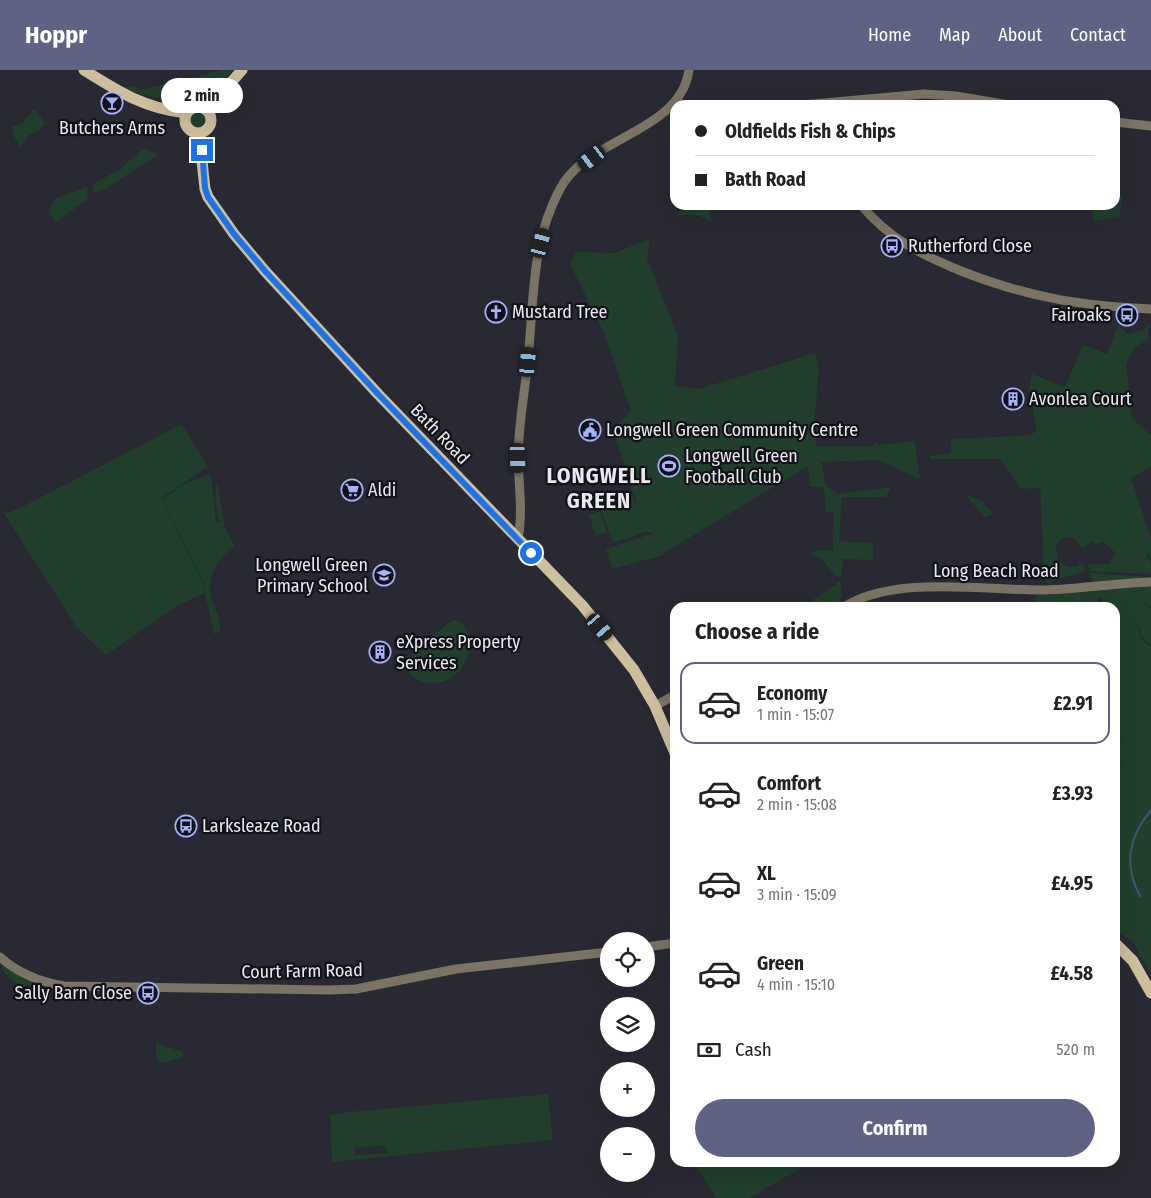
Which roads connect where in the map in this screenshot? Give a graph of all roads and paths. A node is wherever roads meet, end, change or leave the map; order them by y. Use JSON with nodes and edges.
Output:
{"nodes":[{"id":1,"x":84,"y":70,"type":"edge"},
{"id":2,"x":242,"y":70,"type":"edge"},
{"id":3,"x":689,"y":70,"type":"edge"},
{"id":4,"x":678,"y":100,"type":"edge"},
{"id":5,"x":865,"y":100,"type":"edge"},
{"id":6,"x":980,"y":100,"type":"edge"},
{"id":7,"x":207,"y":110,"type":"junction"},
{"id":8,"x":670,"y":110,"type":"edge"},
{"id":9,"x":186,"y":113,"type":"junction"},
{"id":10,"x":1120,"y":123,"type":"edge"},
{"id":11,"x":1151,"y":126,"type":"edge"},
{"id":12,"x":199,"y":133,"type":"junction"},
{"id":13,"x":866,"y":210,"type":"edge"},
{"id":14,"x":1151,"y":309,"type":"edge"},
{"id":15,"x":520,"y":512,"type":"junction"},
{"id":16,"x":506,"y":527,"type":"junction"},
{"id":17,"x":518,"y":539,"type":"junction"},
{"id":18,"x":1151,"y":582,"type":"edge"},
{"id":19,"x":857,"y":602,"type":"edge"},
{"id":20,"x":670,"y":698,"type":"edge"},
{"id":21,"x":655,"y":706,"type":"junction"},
{"id":22,"x":670,"y":742,"type":"edge"},
{"id":23,"x":670,"y":944,"type":"edge"},
{"id":24,"x":655,"y":946,"type":"edge"},
{"id":25,"x":1120,"y":948,"type":"edge"},
{"id":26,"x":600,"y":953,"type":"edge"},
{"id":27,"x":0,"y":957,"type":"edge"},
{"id":28,"x":1151,"y":993,"type":"edge"}],
"edges":[{"from":1,"to":9,"type":"main road"},
{"from":2,"to":7,"type":"main road"},
{"from":3,"to":4,"type":"street"},
{"from":5,"to":6,"type":"street"},
{"from":7,"to":9,"type":"main road"},
{"from":7,"to":12,"type":"main road"},
{"from":8,"to":15,"type":"street"},
{"from":9,"to":12,"type":"main road"},
{"from":10,"to":11,"type":"street"},
{"from":12,"to":16,"type":"main road","name":"Bath Road"},
{"from":13,"to":14,"type":"street"},
{"from":15,"to":16,"type":"street"},
{"from":15,"to":17,"type":"street"},
{"from":16,"to":17,"type":"main road","name":"Bath Road"},
{"from":17,"to":21,"type":"main road","name":"Bath Road"},
{"from":18,"to":19,"type":"street","name":"Long Beach Road"},
{"from":20,"to":21,"type":"street"},
{"from":21,"to":22,"type":"main road","name":"Bath Road"},
{"from":23,"to":24,"type":"street"},
{"from":25,"to":28,"type":"main road"},
{"from":26,"to":27,"type":"street","name":"Court Farm Road"}]}
